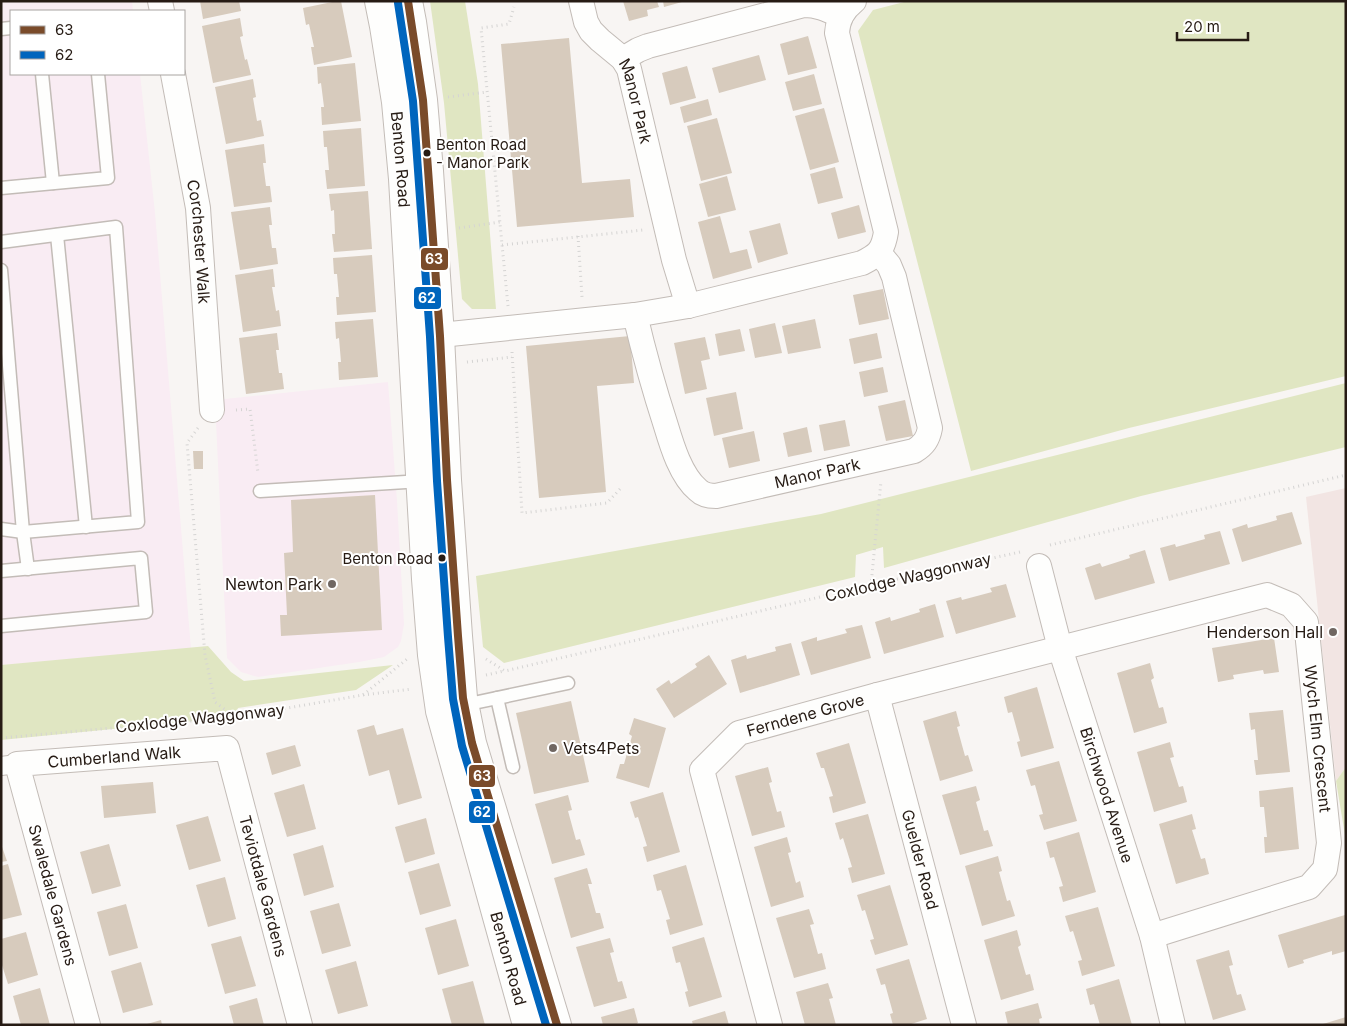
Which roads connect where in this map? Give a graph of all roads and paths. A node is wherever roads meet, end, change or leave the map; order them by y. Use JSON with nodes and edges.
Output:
{"nodes":[{"id":1,"x":378,"y":1,"type":"edge"},
{"id":2,"x":408,"y":1,"type":"edge"},
{"id":3,"x":581,"y":1,"type":"edge"},
{"id":4,"x":514,"y":7,"type":"dead end"},
{"id":5,"x":847,"y":8,"type":"edge"},
{"id":6,"x":623,"y":59,"type":"junction"},
{"id":7,"x":42,"y":75,"type":"edge"},
{"id":8,"x":98,"y":75,"type":"edge"},
{"id":9,"x":173,"y":75,"type":"edge"},
{"id":10,"x":487,"y":92,"type":"junction"},
{"id":11,"x":423,"y":100,"type":"junction"},
{"id":12,"x":53,"y":183,"type":"junction"},
{"id":13,"x":1,"y":188,"type":"edge"},
{"id":14,"x":500,"y":222,"type":"junction"},
{"id":15,"x":667,"y":228,"type":"junction"},
{"id":16,"x":433,"y":232,"type":"junction"},
{"id":17,"x":57,"y":235,"type":"junction"},
{"id":18,"x":578,"y":236,"type":"junction"},
{"id":19,"x":1,"y":242,"type":"edge"},
{"id":20,"x":502,"y":244,"type":"junction"},
{"id":21,"x":879,"y":253,"type":"junction"},
{"id":22,"x":1,"y":270,"type":"edge"},
{"id":23,"x":688,"y":306,"type":"junction"},
{"id":24,"x":635,"y":315,"type":"junction"},
{"id":25,"x":584,"y":320,"type":"junction"},
{"id":26,"x":510,"y":328,"type":"junction"},
{"id":27,"x":440,"y":336,"type":"junction"},
{"id":28,"x":412,"y":338,"type":"junction"},
{"id":29,"x":512,"y":357,"type":"junction"},
{"id":30,"x":442,"y":365,"type":"junction"},
{"id":31,"x":212,"y":410,"type":"junction"},
{"id":32,"x":884,"y":457,"type":"junction"},
{"id":33,"x":1346,"y":475,"type":"edge"},
{"id":34,"x":433,"y":481,"type":"junction"},
{"id":35,"x":620,"y":489,"type":"dead end"},
{"id":36,"x":260,"y":491,"type":"joint"},
{"id":37,"x":86,"y":527,"type":"junction"},
{"id":38,"x":1,"y":529,"type":"edge"},
{"id":39,"x":24,"y":532,"type":"junction"},
{"id":40,"x":1036,"y":555,"type":"junction"},
{"id":41,"x":28,"y":569,"type":"junction"},
{"id":42,"x":1,"y":571,"type":"edge"},
{"id":43,"x":871,"y":585,"type":"junction"},
{"id":44,"x":1,"y":626,"type":"edge"},
{"id":45,"x":1060,"y":648,"type":"junction"},
{"id":46,"x":415,"y":656,"type":"dead end"},
{"id":47,"x":482,"y":656,"type":"dead end"},
{"id":48,"x":568,"y":683,"type":"dead end"},
{"id":49,"x":436,"y":686,"type":"junction"},
{"id":50,"x":362,"y":695,"type":"junction"},
{"id":51,"x":877,"y":695,"type":"junction"},
{"id":52,"x":497,"y":698,"type":"junction"},
{"id":53,"x":464,"y":705,"type":"junction"},
{"id":54,"x":235,"y":717,"type":"junction"},
{"id":55,"x":1,"y":738,"type":"edge"},
{"id":56,"x":227,"y":748,"type":"joint"},
{"id":57,"x":9,"y":765,"type":"edge"},
{"id":58,"x":513,"y":767,"type":"dead end"},
{"id":59,"x":1152,"y":936,"type":"junction"},
{"id":60,"x":88,"y":1025,"type":"edge"},
{"id":61,"x":300,"y":1025,"type":"edge"},
{"id":62,"x":527,"y":1025,"type":"edge"},
{"id":63,"x":557,"y":1025,"type":"edge"},
{"id":64,"x":770,"y":1025,"type":"edge"},
{"id":65,"x":964,"y":1025,"type":"edge"},
{"id":66,"x":1173,"y":1025,"type":"edge"}],
"edges":[{"from":1,"to":28,"type":"main road","name":"Benton Road"},
{"from":2,"to":11,"type":"main road","name":"Benton Road"},
{"from":3,"to":6,"type":"street"},
{"from":4,"to":10,"type":"path"},
{"from":5,"to":6,"type":"street","name":"Manor Park"},
{"from":5,"to":21,"type":"street","name":"Manor Park"},
{"from":6,"to":15,"type":"street","name":"Manor Park"},
{"from":7,"to":12,"type":"lane"},
{"from":8,"to":12,"type":"lane"},
{"from":9,"to":31,"type":"street","name":"Corchester Walk"},
{"from":10,"to":11,"type":"path"},
{"from":10,"to":14,"type":"path"},
{"from":11,"to":16,"type":"main road","name":"Benton Road"},
{"from":12,"to":13,"type":"lane"},
{"from":14,"to":16,"type":"path"},
{"from":14,"to":20,"type":"path"},
{"from":15,"to":18,"type":"path"},
{"from":15,"to":23,"type":"street","name":"Manor Park"},
{"from":16,"to":27,"type":"main road","name":"Benton Road"},
{"from":17,"to":19,"type":"lane"},
{"from":17,"to":37,"type":"lane"},
{"from":17,"to":37,"type":"lane"},
{"from":18,"to":20,"type":"path"},
{"from":18,"to":25,"type":"path"},
{"from":20,"to":26,"type":"path"},
{"from":21,"to":23,"type":"street"},
{"from":21,"to":32,"type":"street","name":"Manor Park"},
{"from":22,"to":39,"type":"lane"},
{"from":23,"to":24,"type":"street"},
{"from":24,"to":25,"type":"street"},
{"from":24,"to":32,"type":"street","name":"Manor Park"},
{"from":25,"to":26,"type":"street"},
{"from":26,"to":27,"type":"street"},
{"from":26,"to":29,"type":"path"},
{"from":27,"to":28,"type":"street"},
{"from":27,"to":30,"type":"main road","name":"Benton Road"},
{"from":28,"to":34,"type":"main road","name":"Benton Road"},
{"from":29,"to":30,"type":"path"},
{"from":29,"to":35,"type":"path"},
{"from":30,"to":34,"type":"main road","name":"Benton Road"},
{"from":31,"to":36,"type":"path"},
{"from":31,"to":54,"type":"path"},
{"from":32,"to":43,"type":"path"},
{"from":33,"to":40,"type":"path","name":"Coxlodge Waggonway"},
{"from":34,"to":36,"type":"lane"},
{"from":34,"to":49,"type":"main road","name":"Benton Road"},
{"from":34,"to":53,"type":"main road","name":"Benton Road"},
{"from":37,"to":39,"type":"lane"},
{"from":38,"to":39,"type":"lane"},
{"from":39,"to":41,"type":"lane"},
{"from":40,"to":43,"type":"path","name":"Coxlodge Waggonway"},
{"from":40,"to":45,"type":"street","name":"Birchwood Avenue"},
{"from":41,"to":42,"type":"lane"},
{"from":41,"to":44,"type":"lane"},
{"from":43,"to":47,"type":"path","name":"Coxlodge Waggonway"},
{"from":45,"to":51,"type":"street","name":"Ferndene Grove"},
{"from":45,"to":59,"type":"street","name":"Birchwood Avenue"},
{"from":45,"to":59,"type":"street","name":"Wych Elm Crescent"},
{"from":46,"to":50,"type":"path","name":"Coxlodge Waggonway"},
{"from":48,"to":52,"type":"lane"},
{"from":49,"to":50,"type":"path"},
{"from":49,"to":62,"type":"main road","name":"Benton Road"},
{"from":50,"to":54,"type":"path","name":"Coxlodge Waggonway"},
{"from":51,"to":64,"type":"street","name":"Ferndene Grove"},
{"from":51,"to":65,"type":"street","name":"Guelder Road"},
{"from":52,"to":53,"type":"lane"},
{"from":52,"to":58,"type":"lane"},
{"from":53,"to":63,"type":"main road","name":"Benton Road"},
{"from":54,"to":55,"type":"path","name":"Coxlodge Waggonway"},
{"from":56,"to":57,"type":"street","name":"Cumberland Walk"},
{"from":56,"to":61,"type":"street","name":"Teviotdale Gardens"},
{"from":57,"to":60,"type":"street","name":"Swaledale Gardens"},
{"from":59,"to":66,"type":"street","name":"Birchwood Avenue"}]}
